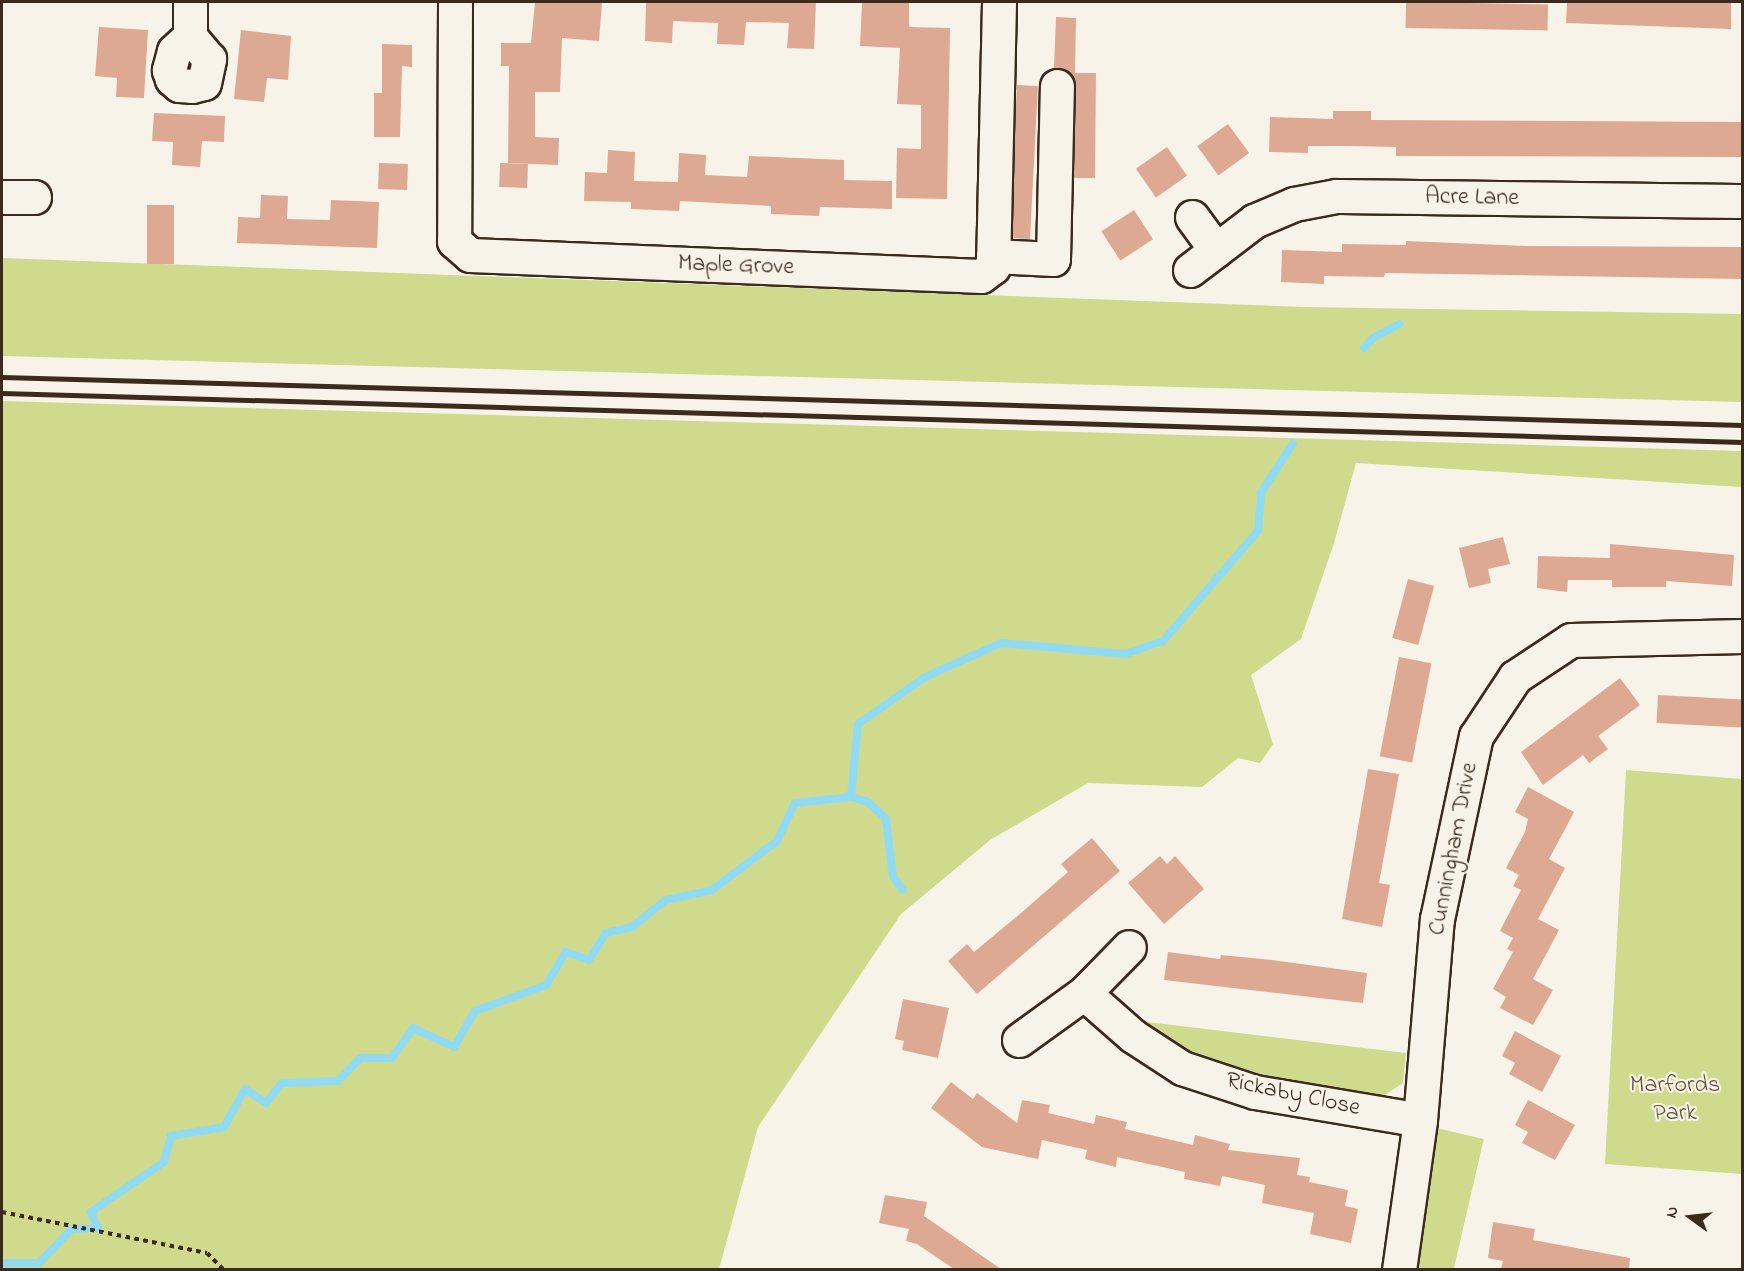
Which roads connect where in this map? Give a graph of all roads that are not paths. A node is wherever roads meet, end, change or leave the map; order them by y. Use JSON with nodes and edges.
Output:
{"nodes":[{"id":1,"x":190,"y":2,"type":"edge"},
{"id":2,"x":455,"y":2,"type":"edge"},
{"id":3,"x":999,"y":2,"type":"edge"},
{"id":4,"x":190,"y":36,"type":"dead end"},
{"id":5,"x":1057,"y":86,"type":"dead end"},
{"id":6,"x":2,"y":197,"type":"edge"},
{"id":7,"x":33,"y":197,"type":"dead end"},
{"id":8,"x":1743,"y":201,"type":"edge"},
{"id":9,"x":1192,"y":217,"type":"dead end"},
{"id":10,"x":1216,"y":250,"type":"junction"},
{"id":11,"x":993,"y":256,"type":"junction"},
{"id":12,"x":1190,"y":270,"type":"dead end"},
{"id":13,"x":1743,"y":636,"type":"edge"},
{"id":14,"x":1129,"y":947,"type":"dead end"},
{"id":15,"x":1084,"y":993,"type":"junction"},
{"id":16,"x":1018,"y":1040,"type":"dead end"},
{"id":17,"x":1420,"y":1120,"type":"junction"},
{"id":18,"x":1399,"y":1269,"type":"edge"}],
"edges":[{"from":1,"to":4,"type":"street"},
{"from":2,"to":11,"type":"street","name":"Maple Grove"},
{"from":3,"to":11,"type":"street"},
{"from":5,"to":11,"type":"street"},
{"from":6,"to":7,"type":"street"},
{"from":8,"to":10,"type":"street","name":"Acre Lane"},
{"from":9,"to":10,"type":"street"},
{"from":10,"to":12,"type":"street","name":"Acre Lane"},
{"from":13,"to":17,"type":"street","name":"Cunningham Drive"},
{"from":14,"to":15,"type":"street"},
{"from":15,"to":16,"type":"street"},
{"from":15,"to":17,"type":"street","name":"Rickaby Close"},
{"from":17,"to":18,"type":"street","name":"Cunningham Drive"}]}
